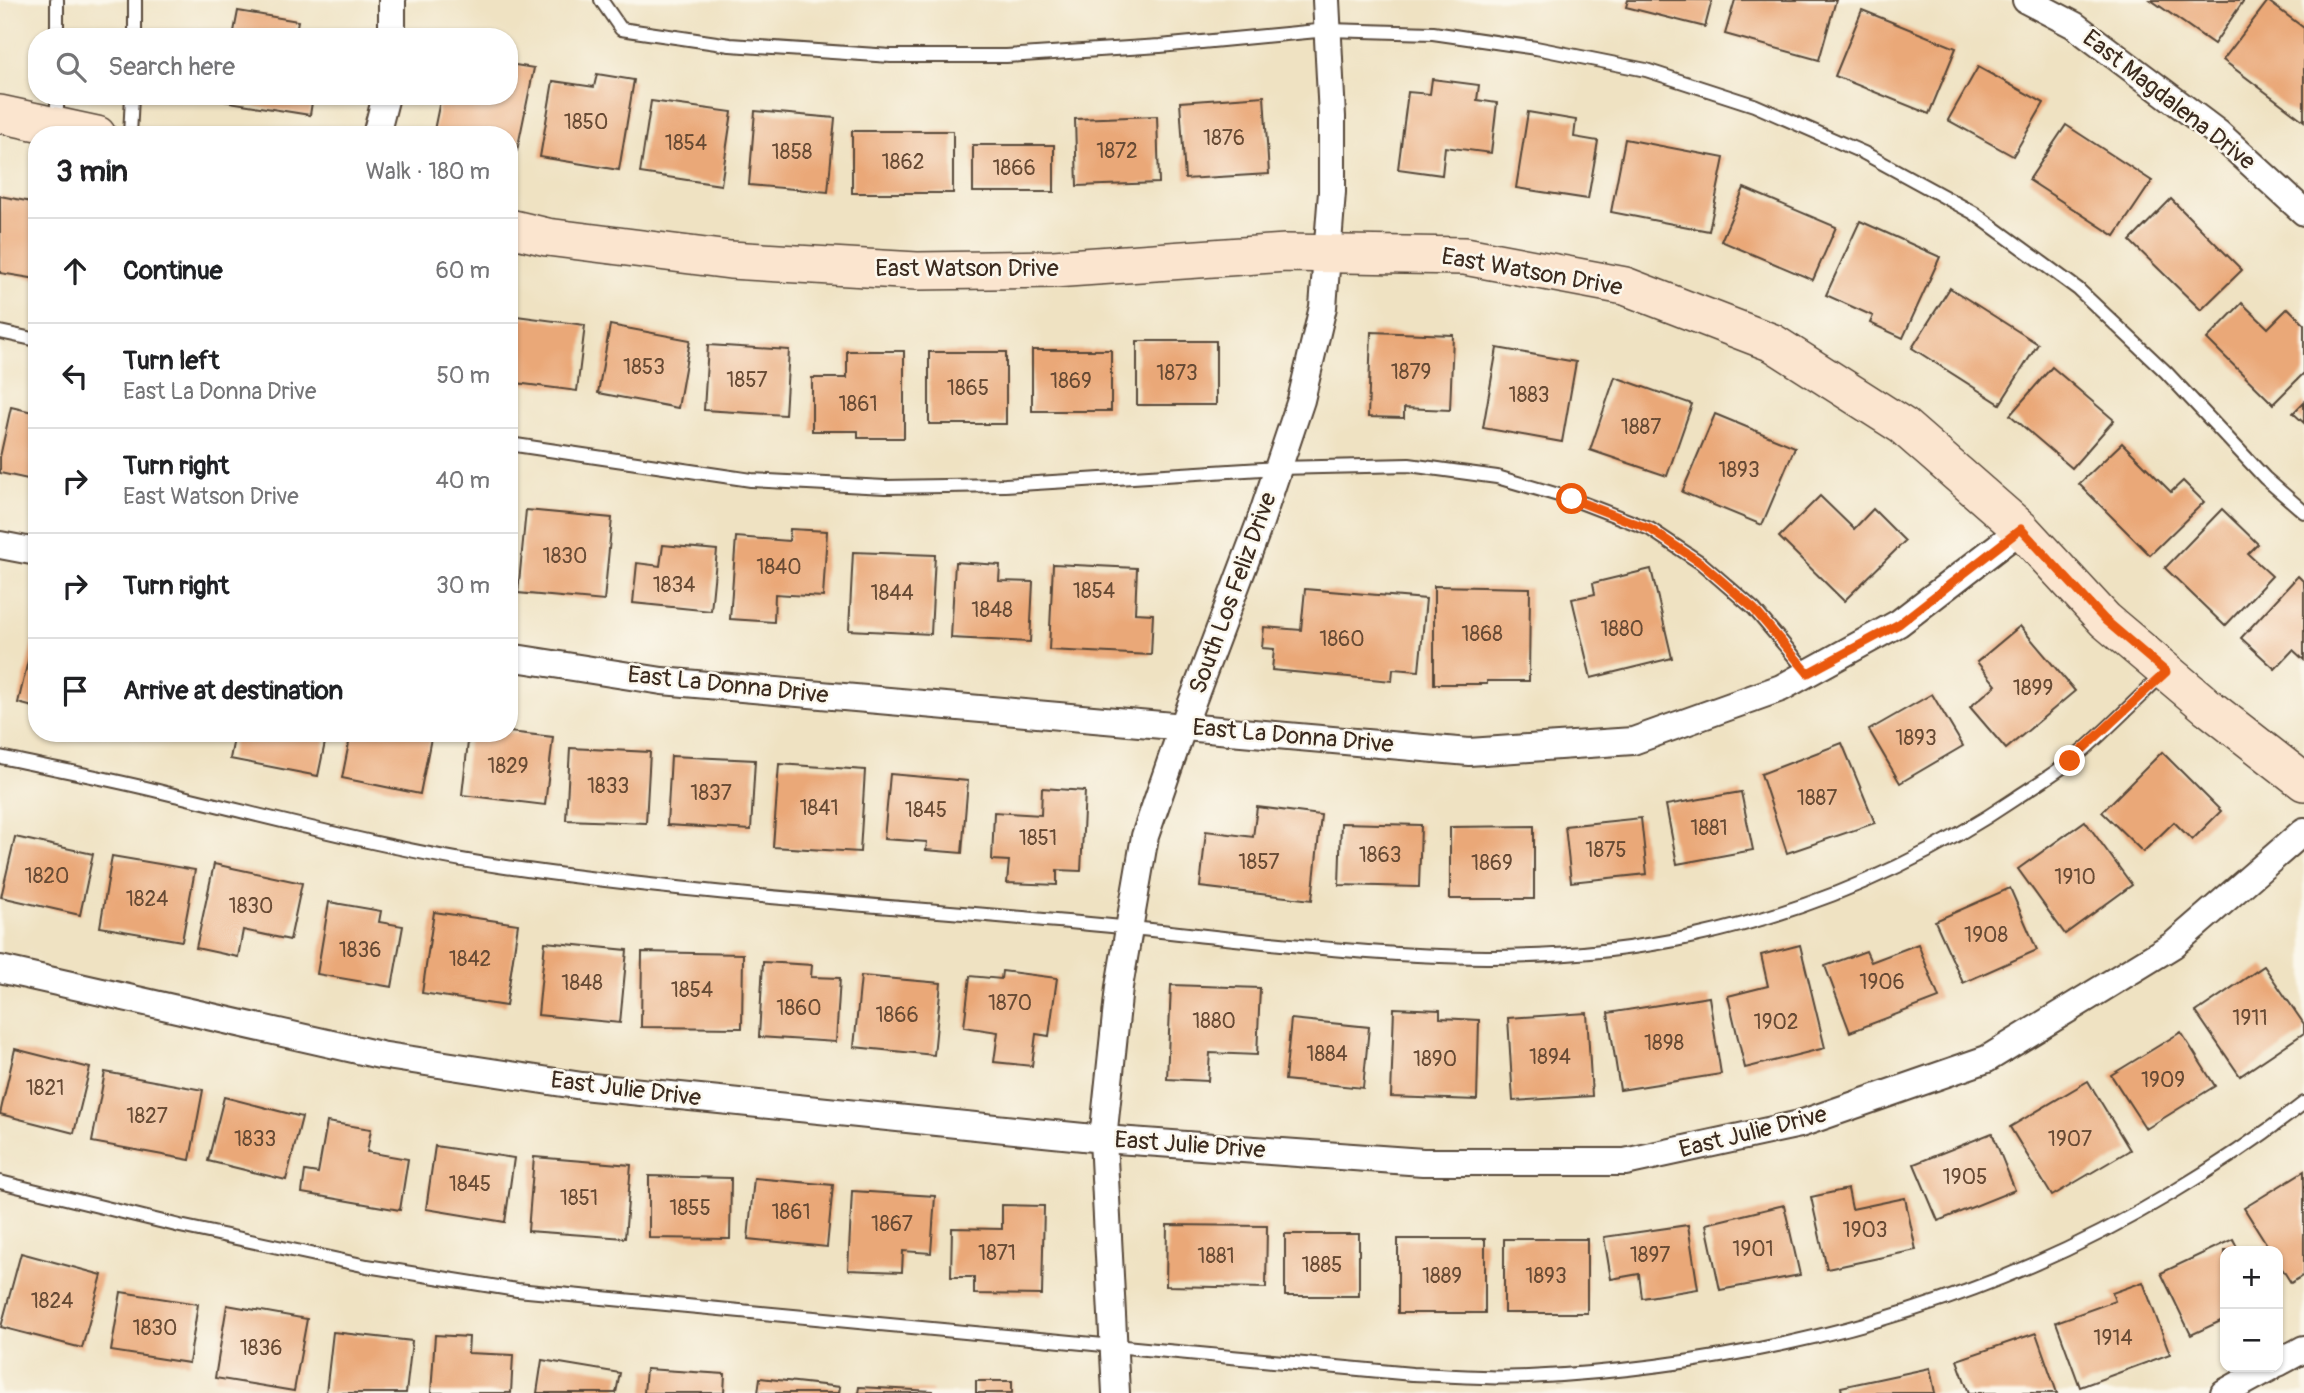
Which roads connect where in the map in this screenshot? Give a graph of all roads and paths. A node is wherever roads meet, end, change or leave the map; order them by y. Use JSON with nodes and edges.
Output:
{"nodes":[{"id":1,"x":57,"y":0,"type":"edge"},
{"id":2,"x":135,"y":0,"type":"edge"},
{"id":3,"x":392,"y":0,"type":"edge"},
{"id":4,"x":601,"y":0,"type":"edge"},
{"id":5,"x":1326,"y":0,"type":"edge"},
{"id":6,"x":2026,"y":0,"type":"edge"},
{"id":7,"x":57,"y":28,"type":"edge"},
{"id":8,"x":135,"y":28,"type":"edge"},
{"id":9,"x":392,"y":28,"type":"edge"},
{"id":10,"x":1328,"y":30,"type":"junction"},
{"id":11,"x":132,"y":105,"type":"edge"},
{"id":12,"x":384,"y":105,"type":"edge"},
{"id":13,"x":57,"y":111,"type":"edge"},
{"id":14,"x":0,"y":114,"type":"edge"},
{"id":15,"x":82,"y":126,"type":"edge"},
{"id":16,"x":130,"y":126,"type":"edge"},
{"id":17,"x":378,"y":126,"type":"edge"},
{"id":18,"x":2304,"y":212,"type":"edge"},
{"id":19,"x":518,"y":230,"type":"edge"},
{"id":20,"x":1328,"y":252,"type":"junction"},
{"id":21,"x":0,"y":332,"type":"edge"},
{"id":22,"x":28,"y":338,"type":"edge"},
{"id":23,"x":518,"y":445,"type":"edge"},
{"id":24,"x":1278,"y":468,"type":"junction"},
{"id":25,"x":2304,"y":512,"type":"edge"},
{"id":26,"x":2021,"y":529,"type":"junction"},
{"id":27,"x":0,"y":545,"type":"edge"},
{"id":28,"x":28,"y":550,"type":"edge"},
{"id":29,"x":518,"y":658,"type":"edge"},
{"id":30,"x":2166,"y":672,"type":"junction"},
{"id":31,"x":1808,"y":673,"type":"junction"},
{"id":32,"x":1183,"y":726,"type":"junction"},
{"id":33,"x":0,"y":757,"type":"edge"},
{"id":34,"x":2304,"y":782,"type":"edge"},
{"id":35,"x":2304,"y":831,"type":"edge"},
{"id":36,"x":1129,"y":928,"type":"junction"},
{"id":37,"x":0,"y":969,"type":"edge"},
{"id":38,"x":2304,"y":1103,"type":"edge"},
{"id":39,"x":1103,"y":1139,"type":"junction"},
{"id":40,"x":0,"y":1182,"type":"edge"},
{"id":41,"x":1113,"y":1346,"type":"junction"},
{"id":42,"x":2304,"y":1349,"type":"edge"},
{"id":43,"x":2283,"y":1360,"type":"edge"},
{"id":44,"x":2262,"y":1372,"type":"edge"},
{"id":45,"x":1116,"y":1393,"type":"edge"},
{"id":46,"x":2224,"y":1393,"type":"edge"}],
"edges":[{"from":1,"to":7,"type":"lane"},
{"from":2,"to":8,"type":"lane"},
{"from":3,"to":9,"type":"street"},
{"from":4,"to":10,"type":"lane"},
{"from":5,"to":10,"type":"street","name":"South Los Feliz Drive"},
{"from":6,"to":18,"type":"street","name":"East Magdalena Drive"},
{"from":10,"to":20,"type":"street","name":"South Los Feliz Drive"},
{"from":10,"to":25,"type":"lane"},
{"from":11,"to":16,"type":"lane"},
{"from":12,"to":17,"type":"street"},
{"from":13,"to":14,"type":"street"},
{"from":13,"to":15,"type":"street"},
{"from":19,"to":20,"type":"street","name":"East Watson Drive"},
{"from":20,"to":24,"type":"street","name":"South Los Feliz Drive"},
{"from":20,"to":26,"type":"street","name":"East Watson Drive"},
{"from":21,"to":22,"type":"lane"},
{"from":23,"to":24,"type":"lane"},
{"from":24,"to":31,"type":"lane"},
{"from":24,"to":32,"type":"street","name":"South Los Feliz Drive"},
{"from":26,"to":30,"type":"street","name":"East Watson Drive"},
{"from":26,"to":31,"type":"street","name":"East La Donna Drive"},
{"from":27,"to":28,"type":"street"},
{"from":29,"to":32,"type":"street","name":"East La Donna Drive"},
{"from":30,"to":34,"type":"street","name":"East Watson Drive"},
{"from":30,"to":36,"type":"lane"},
{"from":31,"to":32,"type":"street","name":"East La Donna Drive"},
{"from":32,"to":36,"type":"street","name":"South Los Feliz Drive"},
{"from":33,"to":36,"type":"lane"},
{"from":35,"to":39,"type":"street","name":"East Julie Drive"},
{"from":36,"to":39,"type":"street","name":"South Los Feliz Drive"},
{"from":37,"to":39,"type":"street","name":"East Julie Drive"},
{"from":38,"to":41,"type":"lane"},
{"from":39,"to":41,"type":"street","name":"South Los Feliz Drive"},
{"from":40,"to":41,"type":"lane"},
{"from":41,"to":45,"type":"street","name":"South Los Feliz Drive"},
{"from":42,"to":43,"type":"street"},
{"from":44,"to":46,"type":"street"}]}
